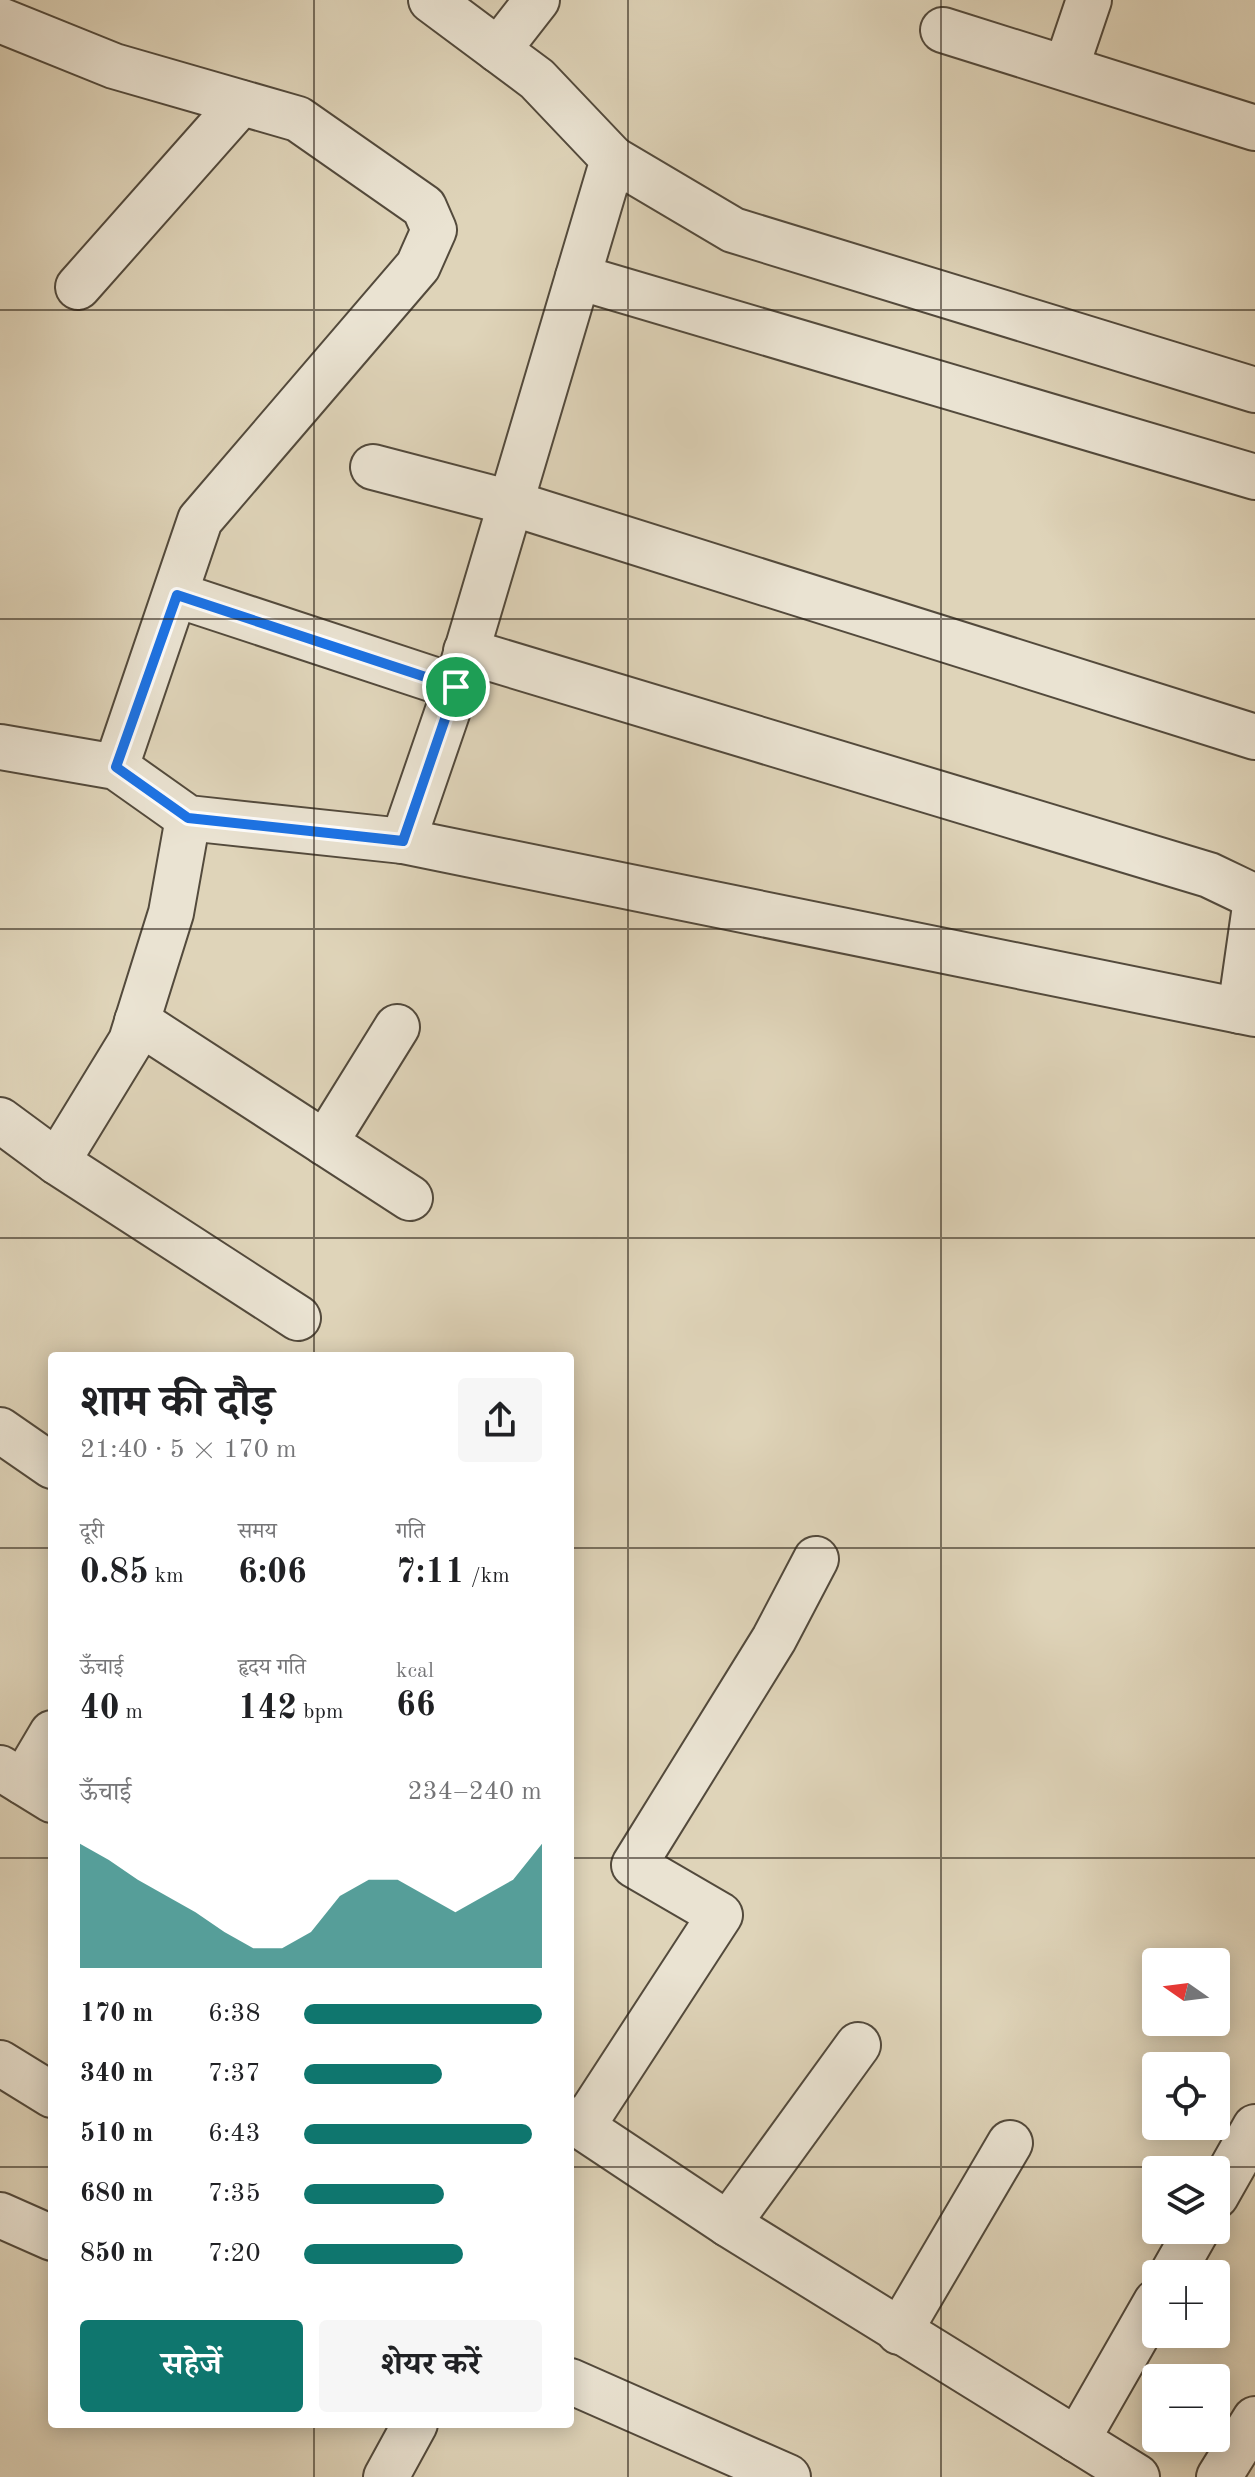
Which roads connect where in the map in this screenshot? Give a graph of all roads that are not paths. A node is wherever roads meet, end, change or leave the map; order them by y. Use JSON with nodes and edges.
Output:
{"nodes":[{"id":1,"x":431,"y":0,"type":"edge"},
{"id":2,"x":537,"y":0,"type":"edge"},
{"id":3,"x":1089,"y":0,"type":"edge"},
{"id":4,"x":0,"y":20,"type":"edge"},
{"id":5,"x":943,"y":30,"type":"dead end"},
{"id":6,"x":498,"y":50,"type":"junction"},
{"id":7,"x":1066,"y":68,"type":"junction"},
{"id":8,"x":241,"y":103,"type":"junction"},
{"id":9,"x":1255,"y":128,"type":"edge"},
{"id":10,"x":613,"y":159,"type":"junction"},
{"id":11,"x":578,"y":277,"type":"junction"},
{"id":12,"x":78,"y":287,"type":"dead end"},
{"id":13,"x":1255,"y":390,"type":"edge"},
{"id":14,"x":373,"y":467,"type":"dead end"},
{"id":15,"x":1254,"y":476,"type":"edge"},
{"id":16,"x":511,"y":503,"type":"junction"},
{"id":17,"x":177,"y":595,"type":"junction"},
{"id":18,"x":461,"y":669,"type":"junction"},
{"id":19,"x":1255,"y":737,"type":"edge"},
{"id":20,"x":0,"y":747,"type":"edge"},
{"id":21,"x":116,"y":767,"type":"junction"},
{"id":22,"x":188,"y":818,"type":"junction"},
{"id":23,"x":403,"y":841,"type":"junction"},
{"id":24,"x":1255,"y":897,"type":"edge"},
{"id":25,"x":1255,"y":906,"type":"edge"},
{"id":26,"x":1248,"y":1012,"type":"edge"},
{"id":27,"x":137,"y":1021,"type":"junction"},
{"id":28,"x":397,"y":1027,"type":"dead end"},
{"id":29,"x":0,"y":1120,"type":"edge"},
{"id":30,"x":325,"y":1143,"type":"junction"},
{"id":31,"x":57,"y":1162,"type":"junction"},
{"id":32,"x":410,"y":1198,"type":"dead end"},
{"id":33,"x":298,"y":1318,"type":"dead end"},
{"id":34,"x":0,"y":1430,"type":"edge"},
{"id":35,"x":48,"y":1463,"type":"edge"},
{"id":36,"x":816,"y":1559,"type":"dead end"},
{"id":37,"x":48,"y":1740,"type":"edge"},
{"id":38,"x":25,"y":1783,"type":"edge"},
{"id":39,"x":858,"y":2045,"type":"dead end"},
{"id":40,"x":0,"y":2063,"type":"edge"},
{"id":41,"x":48,"y":2093,"type":"edge"},
{"id":42,"x":576,"y":2123,"type":"edge"},
{"id":43,"x":1255,"y":2127,"type":"edge"},
{"id":44,"x":1010,"y":2143,"type":"dead end"},
{"id":45,"x":1230,"y":2171,"type":"edge"},
{"id":46,"x":0,"y":2215,"type":"edge"},
{"id":47,"x":728,"y":2224,"type":"junction"},
{"id":48,"x":48,"y":2236,"type":"edge"},
{"id":49,"x":1142,"y":2326,"type":"edge"},
{"id":50,"x":899,"y":2332,"type":"junction"},
{"id":51,"x":574,"y":2383,"type":"edge"},
{"id":52,"x":1255,"y":2419,"type":"edge"},
{"id":53,"x":413,"y":2428,"type":"edge"},
{"id":54,"x":1077,"y":2440,"type":"junction"},
{"id":55,"x":386,"y":2477,"type":"edge"},
{"id":56,"x":788,"y":2477,"type":"edge"},
{"id":57,"x":1137,"y":2477,"type":"edge"},
{"id":58,"x":1219,"y":2477,"type":"edge"}],
"edges":[{"from":1,"to":6,"type":"street"},
{"from":2,"to":6,"type":"street"},
{"from":3,"to":7,"type":"street"},
{"from":4,"to":8,"type":"street"},
{"from":5,"to":7,"type":"street"},
{"from":6,"to":10,"type":"street"},
{"from":7,"to":9,"type":"street"},
{"from":8,"to":12,"type":"street"},
{"from":8,"to":17,"type":"street"},
{"from":10,"to":11,"type":"street"},
{"from":10,"to":13,"type":"street"},
{"from":11,"to":15,"type":"street"},
{"from":11,"to":16,"type":"street"},
{"from":14,"to":16,"type":"street"},
{"from":16,"to":18,"type":"street"},
{"from":16,"to":19,"type":"street"},
{"from":17,"to":18,"type":"street"},
{"from":17,"to":21,"type":"street"},
{"from":18,"to":23,"type":"street"},
{"from":18,"to":24,"type":"street"},
{"from":20,"to":21,"type":"street"},
{"from":21,"to":22,"type":"street"},
{"from":22,"to":23,"type":"street"},
{"from":22,"to":27,"type":"street"},
{"from":23,"to":26,"type":"street"},
{"from":25,"to":26,"type":"street"},
{"from":27,"to":30,"type":"street"},
{"from":27,"to":31,"type":"street"},
{"from":28,"to":30,"type":"street"},
{"from":29,"to":31,"type":"street"},
{"from":30,"to":32,"type":"street"},
{"from":31,"to":33,"type":"street"},
{"from":34,"to":35,"type":"street"},
{"from":36,"to":42,"type":"street"},
{"from":37,"to":38,"type":"street"},
{"from":39,"to":47,"type":"street"},
{"from":40,"to":41,"type":"street"},
{"from":42,"to":47,"type":"street"},
{"from":43,"to":45,"type":"street"},
{"from":44,"to":50,"type":"street"},
{"from":46,"to":48,"type":"street"},
{"from":47,"to":50,"type":"street"},
{"from":49,"to":54,"type":"street"},
{"from":50,"to":54,"type":"street"},
{"from":51,"to":56,"type":"street"},
{"from":52,"to":58,"type":"street"},
{"from":53,"to":55,"type":"street"},
{"from":54,"to":57,"type":"street"}]}
